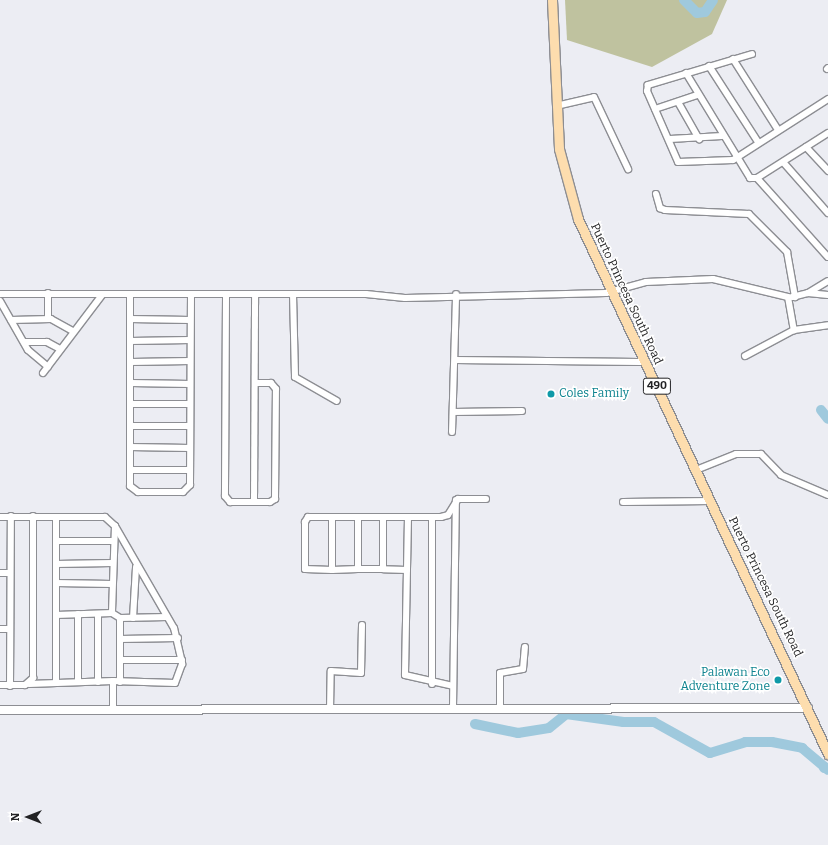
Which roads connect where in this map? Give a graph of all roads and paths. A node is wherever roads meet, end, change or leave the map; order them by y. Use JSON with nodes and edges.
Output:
{"nodes":[{"id":1,"x":552,"y":0,"type":"edge"},
{"id":2,"x":752,"y":54,"type":"dead end"},
{"id":3,"x":733,"y":59,"type":"junction"},
{"id":4,"x":709,"y":66,"type":"junction"},
{"id":5,"x":686,"y":73,"type":"junction"},
{"id":6,"x":697,"y":95,"type":"junction"},
{"id":7,"x":828,"y":99,"type":"edge"},
{"id":8,"x":678,"y":102,"type":"junction"},
{"id":9,"x":556,"y":106,"type":"junction"},
{"id":10,"x":655,"y":109,"type":"junction"},
{"id":11,"x":778,"y":130,"type":"junction"},
{"id":12,"x":828,"y":133,"type":"edge"},
{"id":13,"x":722,"y":136,"type":"junction"},
{"id":14,"x":670,"y":139,"type":"junction"},
{"id":15,"x":699,"y":139,"type":"junction"},
{"id":16,"x":758,"y":142,"type":"junction"},
{"id":17,"x":806,"y":147,"type":"junction"},
{"id":18,"x":737,"y":158,"type":"junction"},
{"id":19,"x":783,"y":162,"type":"junction"},
{"id":20,"x":628,"y":169,"type":"dead end"},
{"id":21,"x":828,"y":171,"type":"edge"},
{"id":22,"x":757,"y":178,"type":"junction"},
{"id":23,"x":656,"y":194,"type":"dead end"},
{"id":24,"x":828,"y":213,"type":"edge"},
{"id":25,"x":828,"y":257,"type":"edge"},
{"id":26,"x":828,"y":281,"type":"edge"},
{"id":27,"x":612,"y":291,"type":"junction"},
{"id":28,"x":48,"y":292,"type":"junction"},
{"id":29,"x":808,"y":293,"type":"junction"},
{"id":30,"x":0,"y":294,"type":"edge"},
{"id":31,"x":293,"y":294,"type":"junction"},
{"id":32,"x":456,"y":294,"type":"junction"},
{"id":33,"x":828,"y":294,"type":"edge"},
{"id":34,"x":102,"y":295,"type":"junction"},
{"id":35,"x":130,"y":295,"type":"junction"},
{"id":36,"x":191,"y":296,"type":"junction"},
{"id":37,"x":255,"y":296,"type":"junction"},
{"id":38,"x":226,"y":297,"type":"junction"},
{"id":39,"x":792,"y":297,"type":"junction"},
{"id":40,"x":0,"y":301,"type":"edge"},
{"id":41,"x":48,"y":318,"type":"junction"},
{"id":42,"x":130,"y":319,"type":"junction"},
{"id":43,"x":12,"y":320,"type":"junction"},
{"id":44,"x":190,"y":320,"type":"junction"},
{"id":45,"x":828,"y":325,"type":"edge"},
{"id":46,"x":794,"y":330,"type":"junction"},
{"id":47,"x":73,"y":331,"type":"junction"},
{"id":48,"x":190,"y":340,"type":"junction"},
{"id":49,"x":130,"y":341,"type":"junction"},
{"id":50,"x":24,"y":342,"type":"junction"},
{"id":51,"x":60,"y":349,"type":"junction"},
{"id":52,"x":745,"y":356,"type":"dead end"},
{"id":53,"x":455,"y":360,"type":"junction"},
{"id":54,"x":190,"y":361,"type":"junction"},
{"id":55,"x":131,"y":362,"type":"junction"},
{"id":56,"x":645,"y":362,"type":"junction"},
{"id":57,"x":48,"y":367,"type":"junction"},
{"id":58,"x":43,"y":373,"type":"dead end"},
{"id":59,"x":131,"y":383,"type":"junction"},
{"id":60,"x":256,"y":383,"type":"junction"},
{"id":61,"x":190,"y":384,"type":"junction"},
{"id":62,"x":337,"y":401,"type":"dead end"},
{"id":63,"x":131,"y":404,"type":"junction"},
{"id":64,"x":190,"y":404,"type":"junction"},
{"id":65,"x":522,"y":410,"type":"dead end"},
{"id":66,"x":453,"y":412,"type":"junction"},
{"id":67,"x":131,"y":426,"type":"junction"},
{"id":68,"x":190,"y":426,"type":"junction"},
{"id":69,"x":452,"y":432,"type":"dead end"},
{"id":70,"x":130,"y":447,"type":"junction"},
{"id":71,"x":190,"y":448,"type":"junction"},
{"id":72,"x":130,"y":470,"type":"junction"},
{"id":73,"x":190,"y":470,"type":"junction"},
{"id":74,"x":696,"y":470,"type":"junction"},
{"id":75,"x":828,"y":496,"type":"edge"},
{"id":76,"x":486,"y":499,"type":"dead end"},
{"id":77,"x":456,"y":500,"type":"junction"},
{"id":78,"x":711,"y":501,"type":"junction"},
{"id":79,"x":254,"y":502,"type":"junction"},
{"id":80,"x":623,"y":502,"type":"dead end"},
{"id":81,"x":11,"y":516,"type":"junction"},
{"id":82,"x":33,"y":516,"type":"junction"},
{"id":83,"x":0,"y":517,"type":"edge"},
{"id":84,"x":56,"y":517,"type":"junction"},
{"id":85,"x":332,"y":517,"type":"junction"},
{"id":86,"x":358,"y":517,"type":"junction"},
{"id":87,"x":383,"y":517,"type":"junction"},
{"id":88,"x":408,"y":517,"type":"junction"},
{"id":89,"x":432,"y":518,"type":"junction"},
{"id":90,"x":115,"y":526,"type":"junction"},
{"id":91,"x":56,"y":541,"type":"junction"},
{"id":92,"x":112,"y":541,"type":"junction"},
{"id":93,"x":112,"y":563,"type":"junction"},
{"id":94,"x":56,"y":564,"type":"junction"},
{"id":95,"x":136,"y":567,"type":"junction"},
{"id":96,"x":358,"y":569,"type":"junction"},
{"id":97,"x":332,"y":570,"type":"junction"},
{"id":98,"x":383,"y":570,"type":"junction"},
{"id":99,"x":407,"y":570,"type":"junction"},
{"id":100,"x":0,"y":572,"type":"edge"},
{"id":101,"x":10,"y":572,"type":"junction"},
{"id":102,"x":56,"y":583,"type":"junction"},
{"id":103,"x":112,"y":584,"type":"junction"},
{"id":104,"x":112,"y":613,"type":"junction"},
{"id":105,"x":78,"y":614,"type":"junction"},
{"id":106,"x":98,"y":614,"type":"junction"},
{"id":107,"x":56,"y":615,"type":"junction"},
{"id":108,"x":167,"y":617,"type":"junction"},
{"id":109,"x":120,"y":618,"type":"junction"},
{"id":110,"x":133,"y":618,"type":"junction"},
{"id":111,"x":362,"y":625,"type":"dead end"},
{"id":112,"x":0,"y":628,"type":"edge"},
{"id":113,"x":10,"y":629,"type":"junction"},
{"id":114,"x":178,"y":638,"type":"junction"},
{"id":115,"x":120,"y":639,"type":"junction"},
{"id":116,"x":525,"y":647,"type":"dead end"},
{"id":117,"x":120,"y":660,"type":"junction"},
{"id":118,"x":182,"y":660,"type":"junction"},
{"id":119,"x":113,"y":681,"type":"junction"},
{"id":120,"x":78,"y":682,"type":"junction"},
{"id":121,"x":98,"y":682,"type":"junction"},
{"id":122,"x":120,"y":682,"type":"junction"},
{"id":123,"x":56,"y":683,"type":"junction"},
{"id":124,"x":29,"y":684,"type":"junction"},
{"id":125,"x":432,"y":684,"type":"junction"},
{"id":126,"x":0,"y":685,"type":"edge"},
{"id":127,"x":10,"y":686,"type":"junction"},
{"id":128,"x":453,"y":686,"type":"junction"},
{"id":129,"x":453,"y":707,"type":"junction"},
{"id":130,"x":500,"y":707,"type":"junction"},
{"id":131,"x":808,"y":708,"type":"junction"},
{"id":132,"x":113,"y":709,"type":"junction"},
{"id":133,"x":0,"y":710,"type":"edge"},
{"id":134,"x":330,"y":710,"type":"junction"},
{"id":135,"x":828,"y":754,"type":"edge"}],
"edges":[{"from":1,"to":9,"type":"main road","name":"Puerto Princesa South Road","number":"490"},
{"from":2,"to":3,"type":"street"},
{"from":3,"to":4,"type":"street"},
{"from":3,"to":11,"type":"street"},
{"from":4,"to":5,"type":"street"},
{"from":4,"to":16,"type":"street"},
{"from":5,"to":6,"type":"street"},
{"from":5,"to":10,"type":"street"},
{"from":6,"to":8,"type":"street"},
{"from":6,"to":13,"type":"street"},
{"from":7,"to":11,"type":"street"},
{"from":8,"to":10,"type":"street"},
{"from":8,"to":15,"type":"street"},
{"from":9,"to":20,"type":"street"},
{"from":9,"to":27,"type":"main road","name":"Puerto Princesa South Road","number":"490"},
{"from":10,"to":14,"type":"street"},
{"from":11,"to":16,"type":"street"},
{"from":12,"to":17,"type":"street"},
{"from":13,"to":15,"type":"street"},
{"from":13,"to":18,"type":"street"},
{"from":14,"to":15,"type":"street"},
{"from":14,"to":18,"type":"street"},
{"from":16,"to":18,"type":"street"},
{"from":17,"to":19,"type":"street"},
{"from":17,"to":21,"type":"street"},
{"from":18,"to":22,"type":"street"},
{"from":19,"to":22,"type":"street"},
{"from":19,"to":24,"type":"street"},
{"from":22,"to":25,"type":"street"},
{"from":23,"to":39,"type":"street"},
{"from":26,"to":29,"type":"street"},
{"from":27,"to":32,"type":"street"},
{"from":27,"to":39,"type":"street"},
{"from":27,"to":56,"type":"main road","name":"Puerto Princesa South Road","number":"490"},
{"from":28,"to":30,"type":"street"},
{"from":28,"to":34,"type":"street"},
{"from":28,"to":41,"type":"street"},
{"from":29,"to":33,"type":"street"},
{"from":29,"to":39,"type":"street"},
{"from":31,"to":32,"type":"street"},
{"from":31,"to":37,"type":"street"},
{"from":31,"to":62,"type":"street"},
{"from":32,"to":53,"type":"street"},
{"from":34,"to":35,"type":"street"},
{"from":34,"to":47,"type":"street"},
{"from":35,"to":36,"type":"street"},
{"from":35,"to":42,"type":"street"},
{"from":36,"to":38,"type":"street"},
{"from":36,"to":44,"type":"street"},
{"from":37,"to":38,"type":"street"},
{"from":37,"to":60,"type":"street"},
{"from":38,"to":79,"type":"street"},
{"from":39,"to":46,"type":"street"},
{"from":40,"to":43,"type":"street"},
{"from":41,"to":43,"type":"street"},
{"from":41,"to":47,"type":"street"},
{"from":42,"to":44,"type":"street"},
{"from":42,"to":49,"type":"street"},
{"from":43,"to":50,"type":"street"},
{"from":44,"to":48,"type":"street"},
{"from":45,"to":46,"type":"street"},
{"from":46,"to":52,"type":"street"},
{"from":47,"to":51,"type":"street"},
{"from":48,"to":49,"type":"street"},
{"from":48,"to":54,"type":"street"},
{"from":49,"to":55,"type":"street"},
{"from":50,"to":51,"type":"street"},
{"from":50,"to":57,"type":"street"},
{"from":51,"to":57,"type":"street"},
{"from":53,"to":56,"type":"street"},
{"from":53,"to":66,"type":"street"},
{"from":54,"to":55,"type":"street"},
{"from":54,"to":61,"type":"street"},
{"from":55,"to":59,"type":"street"},
{"from":56,"to":74,"type":"main road","name":"Puerto Princesa South Road","number":"490"},
{"from":57,"to":58,"type":"street"},
{"from":59,"to":61,"type":"street"},
{"from":59,"to":63,"type":"street"},
{"from":60,"to":79,"type":"street"},
{"from":60,"to":79,"type":"street"},
{"from":61,"to":64,"type":"street"},
{"from":63,"to":64,"type":"street"},
{"from":63,"to":67,"type":"street"},
{"from":64,"to":68,"type":"street"},
{"from":65,"to":66,"type":"street"},
{"from":66,"to":69,"type":"street"},
{"from":67,"to":68,"type":"street"},
{"from":67,"to":70,"type":"street"},
{"from":68,"to":71,"type":"street"},
{"from":70,"to":71,"type":"street"},
{"from":70,"to":72,"type":"street"},
{"from":71,"to":73,"type":"street"},
{"from":72,"to":73,"type":"street"},
{"from":72,"to":73,"type":"street"},
{"from":74,"to":75,"type":"street"},
{"from":74,"to":78,"type":"main road","name":"Puerto Princesa South Road","number":"490"},
{"from":76,"to":77,"type":"street"},
{"from":77,"to":89,"type":"street"},
{"from":77,"to":128,"type":"street"},
{"from":78,"to":80,"type":"street"},
{"from":78,"to":131,"type":"main road","name":"Puerto Princesa South Road","number":"490"},
{"from":81,"to":82,"type":"street"},
{"from":81,"to":83,"type":"street"},
{"from":81,"to":101,"type":"street"},
{"from":82,"to":84,"type":"street"},
{"from":82,"to":124,"type":"street"},
{"from":84,"to":90,"type":"street"},
{"from":84,"to":91,"type":"street"},
{"from":85,"to":86,"type":"street"},
{"from":85,"to":97,"type":"street"},
{"from":85,"to":97,"type":"street"},
{"from":86,"to":87,"type":"street"},
{"from":86,"to":96,"type":"street"},
{"from":87,"to":88,"type":"street"},
{"from":87,"to":98,"type":"street"},
{"from":88,"to":89,"type":"street"},
{"from":88,"to":99,"type":"street"},
{"from":89,"to":125,"type":"street"},
{"from":90,"to":92,"type":"street"},
{"from":90,"to":95,"type":"street"},
{"from":91,"to":92,"type":"street"},
{"from":91,"to":94,"type":"street"},
{"from":92,"to":93,"type":"street"},
{"from":93,"to":94,"type":"street"},
{"from":93,"to":103,"type":"street"},
{"from":94,"to":102,"type":"street"},
{"from":95,"to":108,"type":"street"},
{"from":95,"to":110,"type":"street"},
{"from":96,"to":97,"type":"street"},
{"from":96,"to":98,"type":"street"},
{"from":98,"to":99,"type":"street"},
{"from":99,"to":125,"type":"street"},
{"from":100,"to":101,"type":"street"},
{"from":101,"to":113,"type":"street"},
{"from":102,"to":103,"type":"street"},
{"from":102,"to":107,"type":"street"},
{"from":103,"to":104,"type":"street"},
{"from":104,"to":106,"type":"street"},
{"from":104,"to":109,"type":"street"},
{"from":105,"to":106,"type":"street"},
{"from":105,"to":107,"type":"street"},
{"from":105,"to":120,"type":"street"},
{"from":106,"to":121,"type":"street"},
{"from":107,"to":123,"type":"street"},
{"from":108,"to":110,"type":"street"},
{"from":108,"to":114,"type":"street"},
{"from":109,"to":110,"type":"street"},
{"from":109,"to":115,"type":"street"},
{"from":111,"to":134,"type":"street"},
{"from":112,"to":113,"type":"street"},
{"from":113,"to":127,"type":"street"},
{"from":114,"to":115,"type":"street"},
{"from":114,"to":118,"type":"street"},
{"from":115,"to":117,"type":"street"},
{"from":116,"to":130,"type":"street"},
{"from":117,"to":118,"type":"street"},
{"from":117,"to":122,"type":"street"},
{"from":118,"to":122,"type":"street"},
{"from":119,"to":121,"type":"street"},
{"from":119,"to":122,"type":"street"},
{"from":119,"to":132,"type":"street"},
{"from":120,"to":121,"type":"street"},
{"from":120,"to":123,"type":"street"},
{"from":123,"to":124,"type":"street"},
{"from":124,"to":127,"type":"street"},
{"from":125,"to":128,"type":"street"},
{"from":126,"to":127,"type":"street"},
{"from":128,"to":129,"type":"street"},
{"from":129,"to":130,"type":"street"},
{"from":129,"to":134,"type":"street"},
{"from":130,"to":131,"type":"street"},
{"from":131,"to":135,"type":"main road","name":"Puerto Princesa South Road","number":"490"},
{"from":132,"to":133,"type":"street"},
{"from":132,"to":134,"type":"street"}]}
